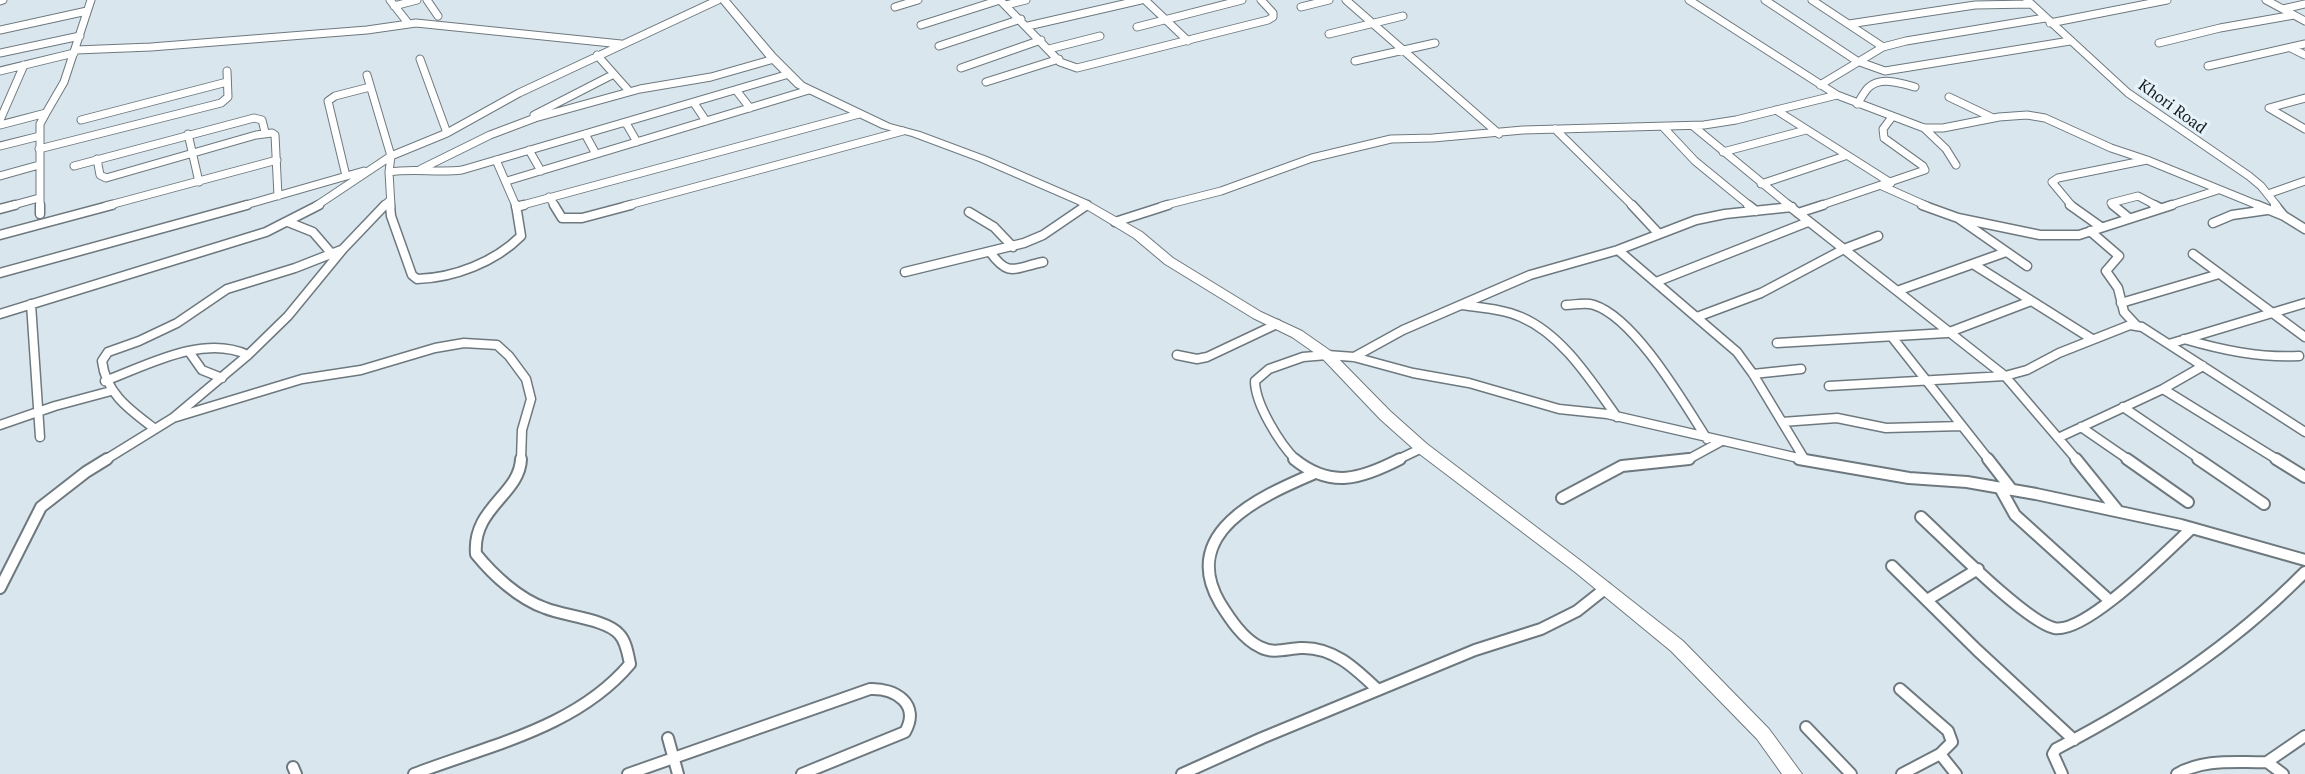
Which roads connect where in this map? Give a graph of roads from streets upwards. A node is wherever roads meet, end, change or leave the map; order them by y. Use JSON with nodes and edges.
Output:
{"nodes":[{"id":1,"x":91,"y":0,"type":"edge"},
{"id":2,"x":417,"y":0,"type":"edge"},
{"id":3,"x":427,"y":0,"type":"edge"},
{"id":4,"x":717,"y":0,"type":"edge"},
{"id":5,"x":724,"y":0,"type":"edge"},
{"id":6,"x":918,"y":0,"type":"edge"},
{"id":7,"x":1026,"y":0,"type":"edge"},
{"id":8,"x":1143,"y":0,"type":"edge"},
{"id":9,"x":1242,"y":0,"type":"edge"},
{"id":10,"x":1261,"y":0,"type":"edge"},
{"id":11,"x":1329,"y":0,"type":"edge"},
{"id":12,"x":1346,"y":0,"type":"edge"},
{"id":13,"x":1689,"y":0,"type":"edge"},
{"id":14,"x":1765,"y":0,"type":"edge"},
{"id":15,"x":1812,"y":0,"type":"edge"},
{"id":16,"x":2167,"y":0,"type":"edge"},
{"id":17,"x":2266,"y":0,"type":"edge"},
{"id":18,"x":1002,"y":2,"type":"edge"},
{"id":19,"x":2029,"y":2,"type":"edge"},
{"id":20,"x":392,"y":3,"type":"edge"},
{"id":21,"x":2305,"y":4,"type":"edge"},
{"id":22,"x":1301,"y":7,"type":"dead end"},
{"id":23,"x":895,"y":8,"type":"dead end"},
{"id":24,"x":2283,"y":9,"type":"junction"},
{"id":25,"x":87,"y":11,"type":"junction"},
{"id":26,"x":2294,"y":15,"type":"junction"},
{"id":27,"x":438,"y":16,"type":"dead end"},
{"id":28,"x":1402,"y":16,"type":"dead end"},
{"id":29,"x":1021,"y":19,"type":"junction"},
{"id":30,"x":1165,"y":20,"type":"junction"},
{"id":31,"x":2048,"y":21,"type":"junction"},
{"id":32,"x":2305,"y":21,"type":"edge"},
{"id":33,"x":408,"y":23,"type":"junction"},
{"id":34,"x":1373,"y":23,"type":"junction"},
{"id":35,"x":1849,"y":24,"type":"junction"},
{"id":36,"x":921,"y":25,"type":"dead end"},
{"id":37,"x":1028,"y":26,"type":"junction"},
{"id":38,"x":1137,"y":27,"type":"dead end"},
{"id":39,"x":0,"y":30,"type":"edge"},
{"id":40,"x":1329,"y":34,"type":"dead end"},
{"id":41,"x":80,"y":36,"type":"junction"},
{"id":42,"x":1100,"y":36,"type":"dead end"},
{"id":43,"x":1041,"y":40,"type":"junction"},
{"id":44,"x":2070,"y":40,"type":"junction"},
{"id":45,"x":1188,"y":41,"type":"junction"},
{"id":46,"x":1435,"y":43,"type":"dead end"},
{"id":47,"x":2159,"y":43,"type":"dead end"},
{"id":48,"x":623,"y":44,"type":"junction"},
{"id":49,"x":2305,"y":44,"type":"edge"},
{"id":50,"x":939,"y":46,"type":"dead end"},
{"id":51,"x":1883,"y":47,"type":"junction"},
{"id":52,"x":2291,"y":48,"type":"junction"},
{"id":53,"x":1049,"y":49,"type":"junction"},
{"id":54,"x":1403,"y":49,"type":"junction"},
{"id":55,"x":75,"y":52,"type":"junction"},
{"id":56,"x":0,"y":53,"type":"edge"},
{"id":57,"x":597,"y":55,"type":"junction"},
{"id":58,"x":2305,"y":55,"type":"edge"},
{"id":59,"x":420,"y":59,"type":"dead end"},
{"id":60,"x":774,"y":59,"type":"junction"},
{"id":61,"x":1059,"y":59,"type":"junction"},
{"id":62,"x":1355,"y":61,"type":"dead end"},
{"id":63,"x":1857,"y":61,"type":"junction"},
{"id":64,"x":24,"y":65,"type":"junction"},
{"id":65,"x":2208,"y":66,"type":"dead end"},
{"id":66,"x":961,"y":68,"type":"dead end"},
{"id":67,"x":0,"y":71,"type":"edge"},
{"id":68,"x":227,"y":71,"type":"dead end"},
{"id":69,"x":789,"y":74,"type":"junction"},
{"id":70,"x":367,"y":75,"type":"dead end"},
{"id":71,"x":612,"y":75,"type":"junction"},
{"id":72,"x":227,"y":82,"type":"junction"},
{"id":73,"x":986,"y":82,"type":"dead end"},
{"id":74,"x":1820,"y":85,"type":"junction"},
{"id":75,"x":370,"y":87,"type":"junction"},
{"id":76,"x":1916,"y":87,"type":"dead end"},
{"id":77,"x":736,"y":90,"type":"junction"},
{"id":78,"x":809,"y":90,"type":"junction"},
{"id":79,"x":629,"y":91,"type":"junction"},
{"id":80,"x":1838,"y":95,"type":"junction"},
{"id":81,"x":1950,"y":96,"type":"dead end"},
{"id":82,"x":2305,"y":98,"type":"edge"},
{"id":83,"x":8,"y":101,"type":"junction"},
{"id":84,"x":693,"y":102,"type":"junction"},
{"id":85,"x":0,"y":103,"type":"edge"},
{"id":86,"x":1857,"y":104,"type":"junction"},
{"id":87,"x":750,"y":108,"type":"junction"},
{"id":88,"x":1776,"y":110,"type":"junction"},
{"id":89,"x":46,"y":113,"type":"junction"},
{"id":90,"x":859,"y":114,"type":"junction"},
{"id":91,"x":1892,"y":117,"type":"junction"},
{"id":92,"x":1993,"y":118,"type":"junction"},
{"id":93,"x":0,"y":120,"type":"edge"},
{"id":94,"x":81,"y":120,"type":"dead end"},
{"id":95,"x":706,"y":121,"type":"junction"},
{"id":96,"x":626,"y":123,"type":"junction"},
{"id":97,"x":0,"y":125,"type":"edge"},
{"id":98,"x":1693,"y":126,"type":"junction"},
{"id":99,"x":510,"y":127,"type":"junction"},
{"id":100,"x":1664,"y":128,"type":"junction"},
{"id":101,"x":1924,"y":128,"type":"junction"},
{"id":102,"x":1555,"y":129,"type":"junction"},
{"id":103,"x":2305,"y":129,"type":"edge"},
{"id":104,"x":1806,"y":130,"type":"junction"},
{"id":105,"x":903,"y":131,"type":"junction"},
{"id":106,"x":265,"y":132,"type":"junction"},
{"id":107,"x":447,"y":133,"type":"junction"},
{"id":108,"x":188,"y":134,"type":"junction"},
{"id":109,"x":585,"y":134,"type":"junction"},
{"id":110,"x":1499,"y":134,"type":"junction"},
{"id":111,"x":40,"y":136,"type":"junction"},
{"id":112,"x":637,"y":142,"type":"junction"},
{"id":113,"x":0,"y":146,"type":"edge"},
{"id":114,"x":39,"y":149,"type":"junction"},
{"id":115,"x":529,"y":150,"type":"junction"},
{"id":116,"x":1723,"y":152,"type":"junction"},
{"id":117,"x":192,"y":154,"type":"junction"},
{"id":118,"x":596,"y":154,"type":"junction"},
{"id":119,"x":392,"y":156,"type":"junction"},
{"id":120,"x":1845,"y":156,"type":"junction"},
{"id":121,"x":97,"y":159,"type":"junction"},
{"id":122,"x":277,"y":160,"type":"junction"},
{"id":123,"x":496,"y":160,"type":"junction"},
{"id":124,"x":2147,"y":160,"type":"junction"},
{"id":125,"x":39,"y":165,"type":"junction"},
{"id":126,"x":1956,"y":165,"type":"dead end"},
{"id":127,"x":74,"y":166,"type":"dead end"},
{"id":128,"x":372,"y":168,"type":"junction"},
{"id":129,"x":421,"y":169,"type":"junction"},
{"id":130,"x":541,"y":171,"type":"junction"},
{"id":131,"x":389,"y":172,"type":"junction"},
{"id":132,"x":0,"y":176,"type":"edge"},
{"id":133,"x":346,"y":176,"type":"junction"},
{"id":134,"x":507,"y":181,"type":"junction"},
{"id":135,"x":199,"y":182,"type":"junction"},
{"id":136,"x":2303,"y":183,"type":"edge"},
{"id":137,"x":1761,"y":184,"type":"junction"},
{"id":138,"x":1887,"y":185,"type":"junction"},
{"id":139,"x":2218,"y":190,"type":"junction"},
{"id":140,"x":2268,"y":194,"type":"junction"},
{"id":141,"x":278,"y":196,"type":"junction"},
{"id":142,"x":549,"y":197,"type":"junction"},
{"id":143,"x":39,"y":198,"type":"junction"},
{"id":144,"x":389,"y":201,"type":"junction"},
{"id":145,"x":1087,"y":205,"type":"junction"},
{"id":146,"x":516,"y":207,"type":"junction"},
{"id":147,"x":2160,"y":208,"type":"junction"},
{"id":148,"x":0,"y":209,"type":"edge"},
{"id":149,"x":1795,"y":210,"type":"junction"},
{"id":150,"x":2270,"y":210,"type":"junction"},
{"id":151,"x":969,"y":212,"type":"dead end"},
{"id":152,"x":1756,"y":212,"type":"junction"},
{"id":153,"x":40,"y":213,"type":"dead end"},
{"id":154,"x":2284,"y":216,"type":"junction"},
{"id":155,"x":1958,"y":218,"type":"junction"},
{"id":156,"x":2129,"y":218,"type":"junction"},
{"id":157,"x":288,"y":222,"type":"junction"},
{"id":158,"x":1115,"y":222,"type":"junction"},
{"id":159,"x":1808,"y":222,"type":"junction"},
{"id":160,"x":2213,"y":223,"type":"dead end"},
{"id":161,"x":2101,"y":227,"type":"junction"},
{"id":162,"x":2305,"y":229,"type":"edge"},
{"id":163,"x":2090,"y":231,"type":"junction"},
{"id":164,"x":1659,"y":234,"type":"junction"},
{"id":165,"x":0,"y":235,"type":"edge"},
{"id":166,"x":1878,"y":236,"type":"dead end"},
{"id":167,"x":1013,"y":247,"type":"junction"},
{"id":168,"x":343,"y":249,"type":"junction"},
{"id":169,"x":1844,"y":249,"type":"junction"},
{"id":170,"x":1618,"y":250,"type":"junction"},
{"id":171,"x":990,"y":252,"type":"junction"},
{"id":172,"x":2006,"y":252,"type":"junction"},
{"id":173,"x":332,"y":254,"type":"junction"},
{"id":174,"x":2193,"y":254,"type":"dead end"},
{"id":175,"x":1043,"y":262,"type":"dead end"},
{"id":176,"x":1973,"y":264,"type":"junction"},
{"id":177,"x":2027,"y":266,"type":"dead end"},
{"id":178,"x":905,"y":272,"type":"dead end"},
{"id":179,"x":0,"y":273,"type":"edge"},
{"id":180,"x":2219,"y":274,"type":"junction"},
{"id":181,"x":1656,"y":282,"type":"junction"},
{"id":182,"x":1897,"y":291,"type":"junction"},
{"id":183,"x":2031,"y":301,"type":"junction"},
{"id":184,"x":2121,"y":303,"type":"junction"},
{"id":185,"x":2305,"y":303,"type":"edge"},
{"id":186,"x":32,"y":304,"type":"junction"},
{"id":187,"x":1462,"y":305,"type":"junction"},
{"id":188,"x":1566,"y":305,"type":"dead end"},
{"id":189,"x":2271,"y":313,"type":"junction"},
{"id":190,"x":0,"y":314,"type":"edge"},
{"id":191,"x":1696,"y":317,"type":"junction"},
{"id":192,"x":1277,"y":324,"type":"junction"},
{"id":193,"x":2136,"y":325,"type":"junction"},
{"id":194,"x":1947,"y":333,"type":"junction"},
{"id":195,"x":1892,"y":337,"type":"junction"},
{"id":196,"x":2305,"y":337,"type":"edge"},
{"id":197,"x":2092,"y":339,"type":"junction"},
{"id":198,"x":2184,"y":339,"type":"junction"},
{"id":199,"x":1777,"y":343,"type":"dead end"},
{"id":200,"x":2169,"y":344,"type":"junction"},
{"id":201,"x":190,"y":353,"type":"junction"},
{"id":202,"x":248,"y":355,"type":"junction"},
{"id":203,"x":1177,"y":355,"type":"dead end"},
{"id":204,"x":1327,"y":355,"type":"junction"},
{"id":205,"x":1354,"y":357,"type":"junction"},
{"id":206,"x":2303,"y":357,"type":"edge"},
{"id":207,"x":2203,"y":366,"type":"junction"},
{"id":208,"x":1801,"y":369,"type":"dead end"},
{"id":209,"x":1753,"y":374,"type":"junction"},
{"id":210,"x":2005,"y":376,"type":"junction"},
{"id":211,"x":222,"y":378,"type":"junction"},
{"id":212,"x":1926,"y":380,"type":"junction"},
{"id":213,"x":105,"y":381,"type":"junction"},
{"id":214,"x":1829,"y":386,"type":"dead end"},
{"id":215,"x":2163,"y":389,"type":"junction"},
{"id":216,"x":111,"y":391,"type":"junction"},
{"id":217,"x":2122,"y":407,"type":"junction"},
{"id":218,"x":38,"y":412,"type":"junction"},
{"id":219,"x":1617,"y":417,"type":"junction"},
{"id":220,"x":173,"y":418,"type":"junction"},
{"id":221,"x":1782,"y":422,"type":"junction"},
{"id":222,"x":0,"y":425,"type":"edge"},
{"id":223,"x":1962,"y":426,"type":"junction"},
{"id":224,"x":2081,"y":427,"type":"junction"},
{"id":225,"x":155,"y":429,"type":"junction"},
{"id":226,"x":2305,"y":432,"type":"edge"},
{"id":227,"x":40,"y":437,"type":"dead end"},
{"id":228,"x":2058,"y":438,"type":"junction"},
{"id":229,"x":1707,"y":439,"type":"junction"},
{"id":230,"x":1720,"y":442,"type":"junction"},
{"id":231,"x":1422,"y":448,"type":"junction"},
{"id":232,"x":1805,"y":460,"type":"junction"},
{"id":233,"x":1313,"y":474,"type":"junction"},
{"id":234,"x":2305,"y":477,"type":"edge"},
{"id":235,"x":2000,"y":488,"type":"junction"},
{"id":236,"x":2012,"y":490,"type":"junction"},
{"id":237,"x":1562,"y":498,"type":"dead end"},
{"id":238,"x":2188,"y":502,"type":"dead end"},
{"id":239,"x":2264,"y":504,"type":"dead end"},
{"id":240,"x":2118,"y":511,"type":"junction"},
{"id":241,"x":1921,"y":517,"type":"dead end"},
{"id":242,"x":2192,"y":528,"type":"junction"},
{"id":243,"x":2305,"y":560,"type":"edge"},
{"id":244,"x":1892,"y":566,"type":"dead end"},
{"id":245,"x":1978,"y":569,"type":"junction"},
{"id":246,"x":2305,"y":572,"type":"edge"},
{"id":247,"x":0,"y":588,"type":"edge"},
{"id":248,"x":1606,"y":588,"type":"junction"},
{"id":249,"x":1926,"y":600,"type":"junction"},
{"id":250,"x":2110,"y":600,"type":"junction"},
{"id":251,"x":1900,"y":689,"type":"dead end"},
{"id":252,"x":1378,"y":690,"type":"junction"},
{"id":253,"x":1806,"y":727,"type":"dead end"},
{"id":254,"x":2305,"y":736,"type":"edge"},
{"id":255,"x":668,"y":738,"type":"dead end"},
{"id":256,"x":2074,"y":740,"type":"junction"},
{"id":257,"x":1940,"y":754,"type":"junction"},
{"id":258,"x":674,"y":758,"type":"junction"},
{"id":259,"x":2266,"y":762,"type":"junction"},
{"id":260,"x":414,"y":774,"type":"edge"},
{"id":261,"x":628,"y":774,"type":"edge"},
{"id":262,"x":678,"y":774,"type":"edge"},
{"id":263,"x":802,"y":774,"type":"edge"},
{"id":264,"x":1182,"y":774,"type":"edge"},
{"id":265,"x":1793,"y":774,"type":"edge"},
{"id":266,"x":1851,"y":774,"type":"edge"},
{"id":267,"x":1902,"y":774,"type":"edge"},
{"id":268,"x":1956,"y":774,"type":"edge"},
{"id":269,"x":2062,"y":774,"type":"edge"},
{"id":270,"x":2177,"y":774,"type":"edge"},
{"id":271,"x":2283,"y":774,"type":"edge"}],
"edges":[{"from":1,"to":25,"type":"street"},
{"from":2,"to":20,"type":"street"},
{"from":3,"to":27,"type":"street"},
{"from":4,"to":48,"type":"street"},
{"from":5,"to":60,"type":"street"},
{"from":6,"to":23,"type":"street"},
{"from":7,"to":18,"type":"street"},
{"from":8,"to":30,"type":"street"},
{"from":8,"to":37,"type":"street"},
{"from":9,"to":30,"type":"street"},
{"from":10,"to":45,"type":"street"},
{"from":11,"to":22,"type":"street"},
{"from":12,"to":34,"type":"street"},
{"from":13,"to":74,"type":"street"},
{"from":14,"to":63,"type":"street"},
{"from":15,"to":35,"type":"street"},
{"from":16,"to":31,"type":"street"},
{"from":17,"to":24,"type":"street"},
{"from":18,"to":29,"type":"street"},
{"from":18,"to":36,"type":"street"},
{"from":19,"to":31,"type":"street","name":"Khori Road"},
{"from":19,"to":35,"type":"street"},
{"from":20,"to":33,"type":"street"},
{"from":21,"to":24,"type":"street"},
{"from":24,"to":26,"type":"street"},
{"from":25,"to":39,"type":"street"},
{"from":25,"to":41,"type":"street"},
{"from":26,"to":32,"type":"street"},
{"from":26,"to":47,"type":"street"},
{"from":28,"to":34,"type":"street"},
{"from":29,"to":37,"type":"street"},
{"from":29,"to":50,"type":"street"},
{"from":30,"to":38,"type":"street"},
{"from":30,"to":45,"type":"street"},
{"from":31,"to":44,"type":"street","name":"Khori Road"},
{"from":31,"to":51,"type":"street"},
{"from":33,"to":48,"type":"street"},
{"from":33,"to":55,"type":"street"},
{"from":34,"to":40,"type":"street"},
{"from":34,"to":54,"type":"street"},
{"from":35,"to":51,"type":"street"},
{"from":37,"to":43,"type":"street"},
{"from":41,"to":55,"type":"street"},
{"from":41,"to":56,"type":"street"},
{"from":42,"to":53,"type":"street"},
{"from":43,"to":53,"type":"street"},
{"from":43,"to":66,"type":"street"},
{"from":44,"to":63,"type":"street"},
{"from":44,"to":140,"type":"street","name":"Khori Road"},
{"from":45,"to":61,"type":"street"},
{"from":46,"to":54,"type":"street"},
{"from":48,"to":57,"type":"street"},
{"from":49,"to":52,"type":"street"},
{"from":51,"to":63,"type":"street"},
{"from":52,"to":58,"type":"street"},
{"from":52,"to":65,"type":"street"},
{"from":53,"to":61,"type":"street"},
{"from":54,"to":62,"type":"street"},
{"from":54,"to":110,"type":"street"},
{"from":55,"to":64,"type":"street"},
{"from":55,"to":89,"type":"street"},
{"from":57,"to":71,"type":"street"},
{"from":57,"to":107,"type":"street"},
{"from":59,"to":107,"type":"street"},
{"from":60,"to":69,"type":"street"},
{"from":60,"to":79,"type":"street"},
{"from":61,"to":73,"type":"street"},
{"from":63,"to":74,"type":"street"},
{"from":64,"to":67,"type":"street"},
{"from":64,"to":83,"type":"street"},
{"from":68,"to":72,"type":"street"},
{"from":69,"to":77,"type":"street"},
{"from":69,"to":78,"type":"street"},
{"from":70,"to":75,"type":"street"},
{"from":71,"to":79,"type":"street"},
{"from":71,"to":99,"type":"street"},
{"from":72,"to":94,"type":"street"},
{"from":72,"to":114,"type":"street"},
{"from":74,"to":80,"type":"street"},
{"from":75,"to":119,"type":"street"},
{"from":75,"to":133,"type":"street"},
{"from":76,"to":86,"type":"street"},
{"from":77,"to":84,"type":"street"},
{"from":77,"to":87,"type":"street"},
{"from":78,"to":87,"type":"street"},
{"from":78,"to":90,"type":"street"},
{"from":79,"to":99,"type":"street"},
{"from":80,"to":86,"type":"street"},
{"from":80,"to":88,"type":"street"},
{"from":81,"to":92,"type":"street"},
{"from":82,"to":103,"type":"street"},
{"from":83,"to":85,"type":"street"},
{"from":83,"to":93,"type":"street"},
{"from":84,"to":95,"type":"street"},
{"from":84,"to":96,"type":"street"},
{"from":86,"to":91,"type":"street"},
{"from":87,"to":95,"type":"street"},
{"from":88,"to":98,"type":"street"},
{"from":88,"to":104,"type":"street"},
{"from":89,"to":97,"type":"street"},
{"from":89,"to":111,"type":"street"},
{"from":90,"to":105,"type":"street"},
{"from":90,"to":142,"type":"street"},
{"from":91,"to":101,"type":"street"},
{"from":91,"to":138,"type":"street"},
{"from":92,"to":101,"type":"street"},
{"from":92,"to":124,"type":"street"},
{"from":95,"to":112,"type":"street"},
{"from":96,"to":109,"type":"street"},
{"from":96,"to":112,"type":"street"},
{"from":98,"to":100,"type":"street"},
{"from":98,"to":116,"type":"street"},
{"from":99,"to":129,"type":"street"},
{"from":100,"to":102,"type":"street"},
{"from":100,"to":152,"type":"street"},
{"from":101,"to":126,"type":"street"},
{"from":102,"to":110,"type":"street"},
{"from":102,"to":164,"type":"street"},
{"from":104,"to":116,"type":"street"},
{"from":104,"to":120,"type":"street"},
{"from":105,"to":142,"type":"street"},
{"from":105,"to":145,"type":"street"},
{"from":106,"to":108,"type":"street"},
{"from":106,"to":117,"type":"street"},
{"from":106,"to":122,"type":"street"},
{"from":107,"to":119,"type":"street"},
{"from":108,"to":117,"type":"street"},
{"from":108,"to":121,"type":"street"},
{"from":109,"to":115,"type":"street"},
{"from":109,"to":118,"type":"street"},
{"from":110,"to":158,"type":"street"},
{"from":111,"to":113,"type":"street"},
{"from":111,"to":114,"type":"street"},
{"from":112,"to":118,"type":"street"},
{"from":114,"to":125,"type":"street"},
{"from":115,"to":123,"type":"street"},
{"from":115,"to":130,"type":"street"},
{"from":116,"to":137,"type":"street"},
{"from":117,"to":121,"type":"street"},
{"from":117,"to":135,"type":"street"},
{"from":118,"to":130,"type":"street"},
{"from":119,"to":128,"type":"street"},
{"from":119,"to":131,"type":"street"},
{"from":120,"to":137,"type":"street"},
{"from":120,"to":138,"type":"street"},
{"from":121,"to":127,"type":"street"},
{"from":122,"to":135,"type":"street"},
{"from":122,"to":141,"type":"street"},
{"from":123,"to":129,"type":"street"},
{"from":123,"to":134,"type":"street"},
{"from":124,"to":139,"type":"street"},
{"from":124,"to":161,"type":"street"},
{"from":125,"to":132,"type":"street"},
{"from":125,"to":143,"type":"street"},
{"from":128,"to":133,"type":"street"},
{"from":128,"to":157,"type":"street"},
{"from":129,"to":131,"type":"street"},
{"from":130,"to":134,"type":"street"},
{"from":131,"to":144,"type":"street"},
{"from":133,"to":141,"type":"street"},
{"from":134,"to":146,"type":"street"},
{"from":135,"to":165,"type":"street"},
{"from":136,"to":140,"type":"street"},
{"from":137,"to":149,"type":"street"},
{"from":138,"to":149,"type":"street"},
{"from":138,"to":155,"type":"street"},
{"from":139,"to":147,"type":"street"},
{"from":139,"to":150,"type":"street"},
{"from":140,"to":154,"type":"street","name":"Khori Road"},
{"from":141,"to":179,"type":"street"},
{"from":142,"to":146,"type":"street"},
{"from":143,"to":148,"type":"street"},
{"from":143,"to":153,"type":"street"},
{"from":144,"to":146,"type":"street"},
{"from":144,"to":168,"type":"street"},
{"from":145,"to":158,"type":"street"},
{"from":145,"to":167,"type":"street"},
{"from":147,"to":156,"type":"street"},
{"from":147,"to":156,"type":"street"},
{"from":149,"to":152,"type":"street"},
{"from":149,"to":159,"type":"street"},
{"from":150,"to":154,"type":"street"},
{"from":150,"to":160,"type":"street"},
{"from":151,"to":167,"type":"street"},
{"from":152,"to":164,"type":"street"},
{"from":154,"to":162,"type":"street","name":"Khori Road"},
{"from":155,"to":163,"type":"street"},
{"from":155,"to":172,"type":"street"},
{"from":156,"to":161,"type":"street"},
{"from":157,"to":173,"type":"street"},
{"from":157,"to":186,"type":"street"},
{"from":158,"to":192,"type":"street"},
{"from":159,"to":169,"type":"street"},
{"from":159,"to":181,"type":"street"},
{"from":161,"to":163,"type":"street"},
{"from":163,"to":184,"type":"street"},
{"from":164,"to":170,"type":"street"},
{"from":166,"to":169,"type":"street"},
{"from":167,"to":171,"type":"street"},
{"from":168,"to":173,"type":"street"},
{"from":168,"to":202,"type":"street"},
{"from":169,"to":182,"type":"street"},
{"from":169,"to":191,"type":"street"},
{"from":170,"to":181,"type":"street"},
{"from":170,"to":187,"type":"street"},
{"from":171,"to":175,"type":"street"},
{"from":171,"to":178,"type":"street"},
{"from":172,"to":176,"type":"street"},
{"from":172,"to":177,"type":"street"},
{"from":173,"to":213,"type":"street"},
{"from":174,"to":180,"type":"street"},
{"from":176,"to":182,"type":"street"},
{"from":176,"to":183,"type":"street"},
{"from":180,"to":184,"type":"street"},
{"from":180,"to":189,"type":"street"},
{"from":181,"to":191,"type":"street"},
{"from":182,"to":194,"type":"street"},
{"from":183,"to":194,"type":"street"},
{"from":183,"to":197,"type":"street"},
{"from":184,"to":193,"type":"street"},
{"from":185,"to":189,"type":"street"},
{"from":186,"to":190,"type":"street"},
{"from":186,"to":218,"type":"street"},
{"from":187,"to":205,"type":"street"},
{"from":187,"to":219,"type":"street"},
{"from":188,"to":229,"type":"street"},
{"from":189,"to":196,"type":"street"},
{"from":189,"to":198,"type":"street"},
{"from":191,"to":209,"type":"street"},
{"from":192,"to":203,"type":"street"},
{"from":192,"to":204,"type":"street"},
{"from":193,"to":197,"type":"street"},
{"from":193,"to":200,"type":"street"},
{"from":194,"to":195,"type":"street"},
{"from":194,"to":210,"type":"street"},
{"from":195,"to":199,"type":"street"},
{"from":195,"to":212,"type":"street"},
{"from":197,"to":210,"type":"street"},
{"from":198,"to":200,"type":"street"},
{"from":198,"to":206,"type":"street"},
{"from":200,"to":207,"type":"street"},
{"from":201,"to":202,"type":"street"},
{"from":201,"to":211,"type":"street"},
{"from":201,"to":213,"type":"street"},
{"from":202,"to":211,"type":"street"},
{"from":204,"to":205,"type":"street"},
{"from":204,"to":231,"type":"street"},
{"from":204,"to":233,"type":"street"},
{"from":205,"to":219,"type":"street"},
{"from":207,"to":215,"type":"street"},
{"from":207,"to":226,"type":"street"},
{"from":208,"to":209,"type":"street"},
{"from":209,"to":221,"type":"street"},
{"from":210,"to":212,"type":"street"},
{"from":210,"to":228,"type":"street"},
{"from":211,"to":220,"type":"street"},
{"from":212,"to":214,"type":"street"},
{"from":212,"to":223,"type":"street"},
{"from":213,"to":216,"type":"street"},
{"from":215,"to":217,"type":"street"},
{"from":215,"to":234,"type":"street"},
{"from":216,"to":218,"type":"street"},
{"from":216,"to":225,"type":"street"},
{"from":217,"to":224,"type":"street"},
{"from":217,"to":239,"type":"street"},
{"from":218,"to":222,"type":"street"},
{"from":218,"to":227,"type":"street"},
{"from":219,"to":229,"type":"street"},
{"from":220,"to":225,"type":"street"},
{"from":220,"to":260,"type":"street"},
{"from":221,"to":223,"type":"street"},
{"from":221,"to":232,"type":"street"},
{"from":223,"to":236,"type":"street"},
{"from":224,"to":228,"type":"street"},
{"from":224,"to":238,"type":"street"},
{"from":225,"to":247,"type":"street"},
{"from":228,"to":240,"type":"street"},
{"from":229,"to":230,"type":"street"},
{"from":230,"to":232,"type":"street"},
{"from":230,"to":237,"type":"street"},
{"from":231,"to":233,"type":"street"},
{"from":231,"to":248,"type":"street"},
{"from":232,"to":235,"type":"street"},
{"from":233,"to":252,"type":"street"},
{"from":235,"to":236,"type":"street"},
{"from":235,"to":250,"type":"street"},
{"from":236,"to":240,"type":"street"},
{"from":240,"to":242,"type":"street"},
{"from":241,"to":245,"type":"street"},
{"from":242,"to":243,"type":"street"},
{"from":242,"to":250,"type":"street"},
{"from":244,"to":249,"type":"street"},
{"from":245,"to":249,"type":"street"},
{"from":245,"to":250,"type":"street"},
{"from":246,"to":256,"type":"street"},
{"from":248,"to":252,"type":"street"},
{"from":248,"to":265,"type":"street"},
{"from":249,"to":256,"type":"street"},
{"from":251,"to":257,"type":"street"},
{"from":252,"to":264,"type":"street"},
{"from":253,"to":266,"type":"street"},
{"from":254,"to":259,"type":"street"},
{"from":255,"to":258,"type":"street"},
{"from":256,"to":269,"type":"street"},
{"from":257,"to":267,"type":"street"},
{"from":257,"to":268,"type":"street"},
{"from":258,"to":261,"type":"street"},
{"from":258,"to":262,"type":"street"},
{"from":258,"to":263,"type":"street"},
{"from":259,"to":270,"type":"street"},
{"from":259,"to":271,"type":"street"}]}
